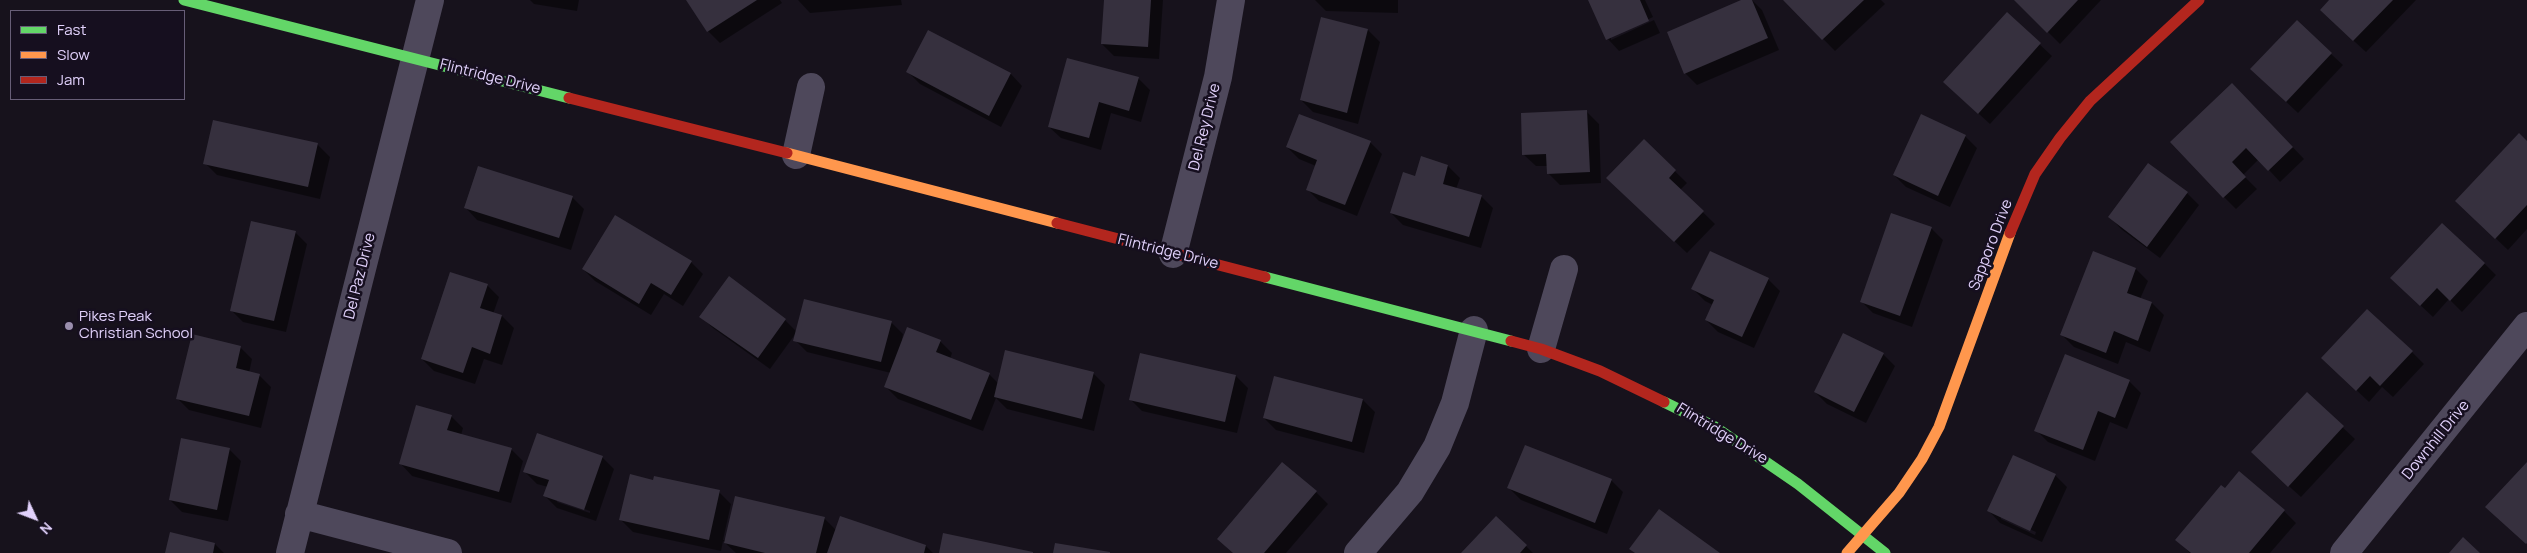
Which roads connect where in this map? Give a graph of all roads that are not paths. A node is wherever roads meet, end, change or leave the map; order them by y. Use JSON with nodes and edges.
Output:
{"nodes":[{"id":1,"x":184,"y":0,"type":"edge"},
{"id":2,"x":430,"y":0,"type":"edge"},
{"id":3,"x":1231,"y":0,"type":"edge"},
{"id":4,"x":2199,"y":0,"type":"edge"},
{"id":5,"x":415,"y":58,"type":"junction"},
{"id":6,"x":811,"y":87,"type":"dead end"},
{"id":7,"x":796,"y":155,"type":"junction"},
{"id":8,"x":1173,"y":254,"type":"junction"},
{"id":9,"x":1564,"y":269,"type":"dead end"},
{"id":10,"x":2527,"y":326,"type":"edge"},
{"id":11,"x":1474,"y":330,"type":"junction"},
{"id":12,"x":1541,"y":348,"type":"junction"},
{"id":13,"x":299,"y":514,"type":"junction"},
{"id":14,"x":1862,"y":535,"type":"junction"},
{"id":15,"x":290,"y":553,"type":"edge"},
{"id":16,"x":448,"y":553,"type":"edge"},
{"id":17,"x":1358,"y":553,"type":"edge"},
{"id":18,"x":1847,"y":553,"type":"edge"},
{"id":19,"x":1885,"y":553,"type":"edge"},
{"id":20,"x":2344,"y":553,"type":"edge"}],
"edges":[{"from":1,"to":5,"type":"street","name":"Flintridge Drive"},
{"from":2,"to":5,"type":"street","name":"Del Paz Drive"},
{"from":3,"to":8,"type":"street","name":"Del Rey Drive"},
{"from":4,"to":14,"type":"street","name":"Sapporo Drive"},
{"from":5,"to":7,"type":"street","name":"Flintridge Drive"},
{"from":5,"to":13,"type":"street","name":"Del Paz Drive"},
{"from":6,"to":7,"type":"street"},
{"from":7,"to":8,"type":"street","name":"Flintridge Drive"},
{"from":8,"to":11,"type":"street","name":"Flintridge Drive"},
{"from":9,"to":12,"type":"street"},
{"from":10,"to":20,"type":"street","name":"Downhill Drive"},
{"from":11,"to":12,"type":"street","name":"Flintridge Drive"},
{"from":11,"to":17,"type":"street"},
{"from":12,"to":14,"type":"street","name":"Flintridge Drive"},
{"from":13,"to":15,"type":"street","name":"Del Paz Drive"},
{"from":13,"to":16,"type":"street"},
{"from":14,"to":18,"type":"street"},
{"from":14,"to":19,"type":"street","name":"Flintridge Drive"}]}
